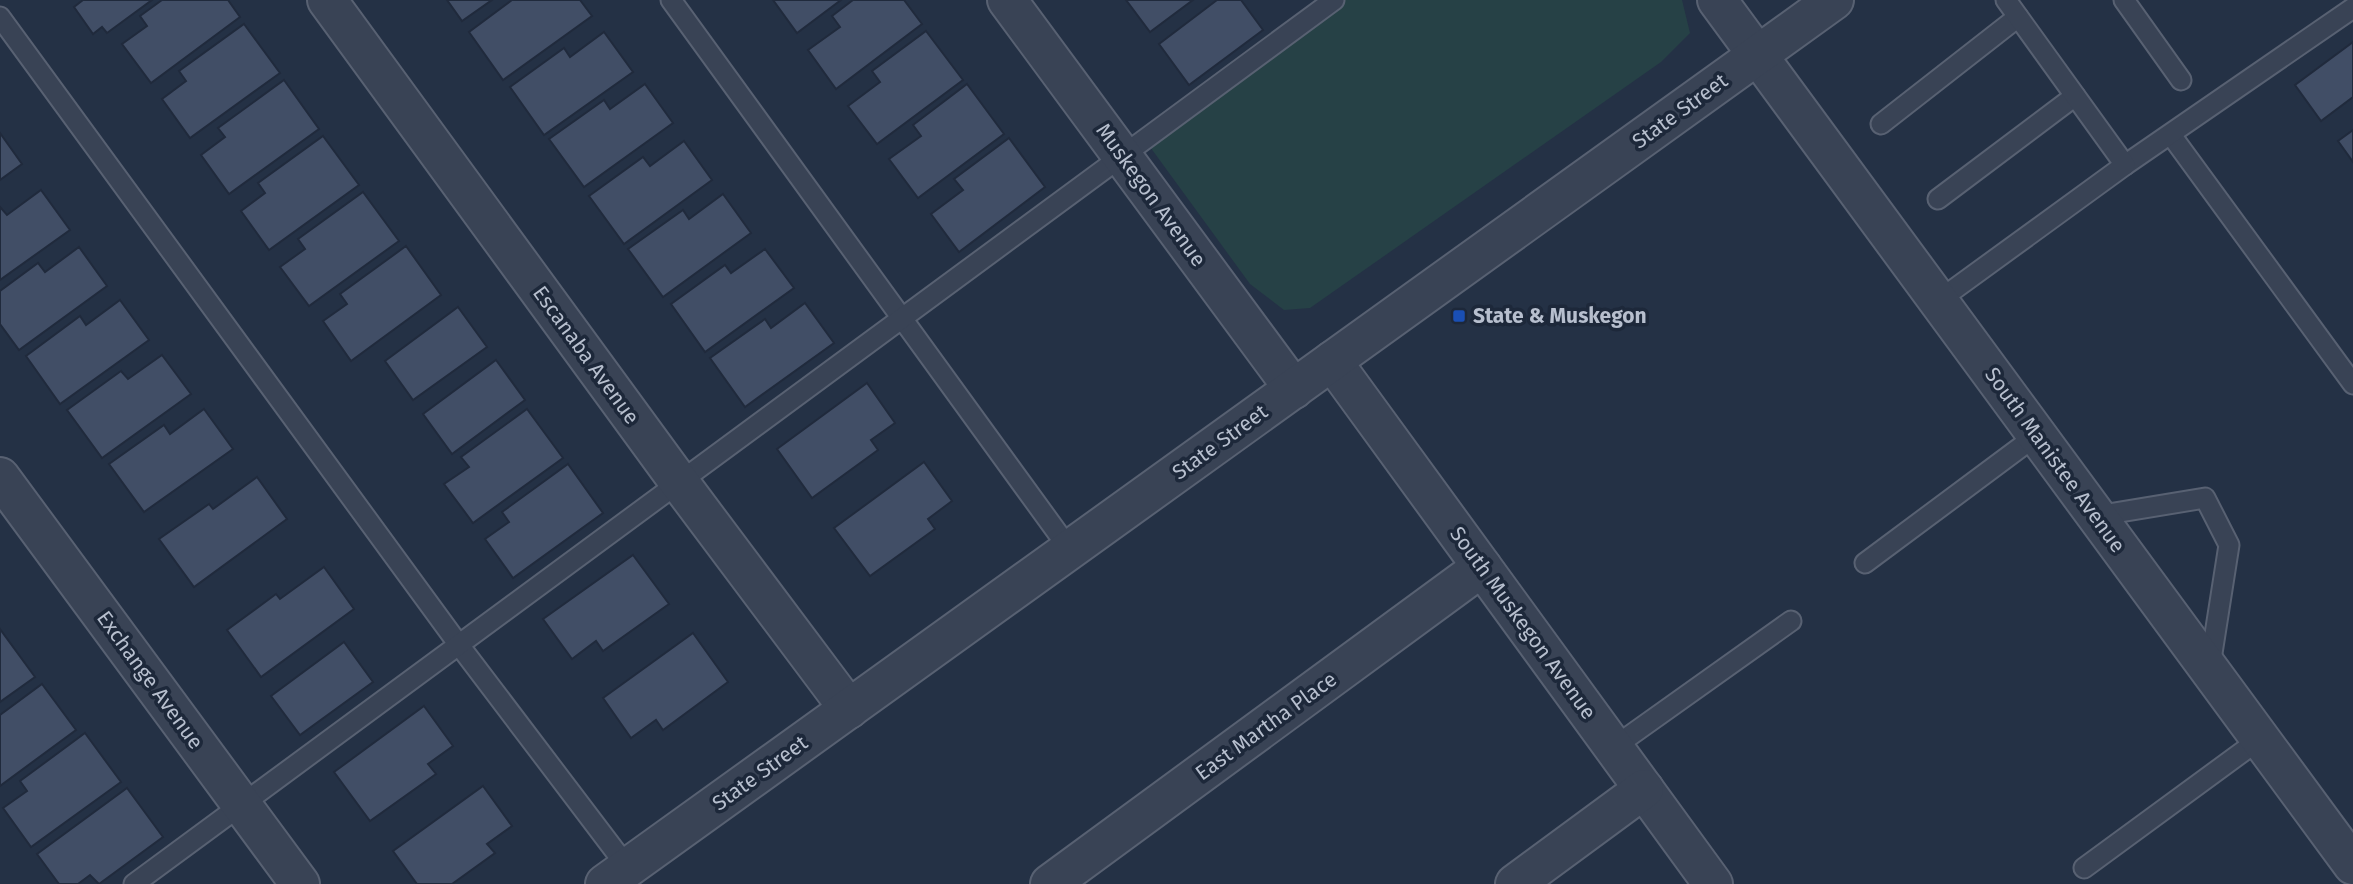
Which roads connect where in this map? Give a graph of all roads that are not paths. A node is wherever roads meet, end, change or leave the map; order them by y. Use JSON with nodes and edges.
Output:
{"nodes":[{"id":1,"x":327,"y":0,"type":"edge"},
{"id":2,"x":670,"y":0,"type":"edge"},
{"id":3,"x":1007,"y":0,"type":"edge"},
{"id":4,"x":1334,"y":0,"type":"edge"},
{"id":5,"x":1717,"y":0,"type":"edge"},
{"id":6,"x":1835,"y":0,"type":"edge"},
{"id":7,"x":2006,"y":0,"type":"edge"},
{"id":8,"x":2124,"y":0,"type":"edge"},
{"id":9,"x":2353,"y":8,"type":"edge"},
{"id":10,"x":0,"y":17,"type":"edge"},
{"id":11,"x":2018,"y":18,"type":"junction"},
{"id":12,"x":1758,"y":55,"type":"junction"},
{"id":13,"x":2181,"y":80,"type":"dead end"},
{"id":14,"x":2075,"y":96,"type":"junction"},
{"id":15,"x":1881,"y":124,"type":"dead end"},
{"id":16,"x":2171,"y":135,"type":"junction"},
{"id":17,"x":1122,"y":156,"type":"junction"},
{"id":18,"x":2125,"y":165,"type":"junction"},
{"id":19,"x":1938,"y":199,"type":"dead end"},
{"id":20,"x":1938,"y":301,"type":"junction"},
{"id":21,"x":902,"y":318,"type":"junction"},
{"id":22,"x":1332,"y":361,"type":"junction"},
{"id":23,"x":2353,"y":384,"type":"edge"},
{"id":24,"x":1294,"y":389,"type":"junction"},
{"id":25,"x":2037,"y":436,"type":"junction"},
{"id":26,"x":0,"y":477,"type":"edge"},
{"id":27,"x":679,"y":482,"type":"junction"},
{"id":28,"x":2096,"y":516,"type":"junction"},
{"id":29,"x":1070,"y":550,"type":"junction"},
{"id":30,"x":1865,"y":563,"type":"dead end"},
{"id":31,"x":1482,"y":568,"type":"junction"},
{"id":32,"x":1791,"y":621,"type":"dead end"},
{"id":33,"x":459,"y":645,"type":"junction"},
{"id":34,"x":2210,"y":670,"type":"junction"},
{"id":35,"x":849,"y":709,"type":"junction"},
{"id":36,"x":2260,"y":738,"type":"junction"},
{"id":37,"x":1614,"y":747,"type":"junction"},
{"id":38,"x":1644,"y":789,"type":"junction"},
{"id":39,"x":242,"y":805,"type":"junction"},
{"id":40,"x":2353,"y":865,"type":"edge"},
{"id":41,"x":2084,"y":868,"type":"dead end"},
{"id":42,"x":617,"y":876,"type":"edge"},
{"id":43,"x":134,"y":884,"type":"edge"},
{"id":44,"x":300,"y":884,"type":"edge"},
{"id":45,"x":1050,"y":884,"type":"edge"},
{"id":46,"x":1514,"y":884,"type":"edge"},
{"id":47,"x":1713,"y":884,"type":"edge"}],
"edges":[{"from":1,"to":27,"type":"street","name":"Escanaba Avenue"},
{"from":2,"to":21,"type":"lane"},
{"from":3,"to":17,"type":"street","name":"Muskegon Avenue"},
{"from":4,"to":17,"type":"lane"},
{"from":5,"to":12,"type":"street","name":"South Manistee Avenue"},
{"from":6,"to":12,"type":"street","name":"State Street"},
{"from":7,"to":11,"type":"lane"},
{"from":8,"to":13,"type":"lane"},
{"from":9,"to":16,"type":"lane"},
{"from":10,"to":33,"type":"lane"},
{"from":11,"to":14,"type":"lane"},
{"from":11,"to":15,"type":"lane"},
{"from":12,"to":20,"type":"street","name":"South Manistee Avenue"},
{"from":12,"to":22,"type":"street","name":"State Street"},
{"from":14,"to":18,"type":"lane"},
{"from":14,"to":19,"type":"lane"},
{"from":16,"to":18,"type":"lane"},
{"from":16,"to":23,"type":"lane"},
{"from":17,"to":21,"type":"lane"},
{"from":17,"to":24,"type":"street","name":"Muskegon Avenue"},
{"from":18,"to":20,"type":"lane"},
{"from":20,"to":25,"type":"street","name":"South Manistee Avenue"},
{"from":21,"to":27,"type":"lane"},
{"from":21,"to":29,"type":"lane"},
{"from":22,"to":24,"type":"street","name":"State Street"},
{"from":22,"to":31,"type":"street","name":"South Muskegon Avenue"},
{"from":24,"to":29,"type":"street","name":"State Street"},
{"from":25,"to":28,"type":"street","name":"South Manistee Avenue"},
{"from":25,"to":30,"type":"lane"},
{"from":26,"to":39,"type":"street","name":"Exchange Avenue"},
{"from":27,"to":33,"type":"lane"},
{"from":27,"to":35,"type":"street","name":"Escanaba Avenue"},
{"from":28,"to":34,"type":"street","name":"South Manistee Avenue"},
{"from":28,"to":34,"type":"lane"},
{"from":29,"to":35,"type":"street","name":"State Street"},
{"from":31,"to":37,"type":"street","name":"South Muskegon Avenue"},
{"from":31,"to":45,"type":"street","name":"East Martha Place"},
{"from":32,"to":37,"type":"lane"},
{"from":33,"to":39,"type":"lane"},
{"from":33,"to":42,"type":"lane"},
{"from":34,"to":36,"type":"street","name":"South Manistee Avenue"},
{"from":35,"to":42,"type":"street","name":"State Street"},
{"from":36,"to":40,"type":"street","name":"South Manistee Avenue"},
{"from":36,"to":41,"type":"lane"},
{"from":37,"to":38,"type":"street","name":"South Muskegon Avenue"},
{"from":38,"to":46,"type":"street"},
{"from":38,"to":47,"type":"street","name":"South Muskegon Avenue"},
{"from":39,"to":43,"type":"lane"},
{"from":39,"to":44,"type":"street","name":"Exchange Avenue"}]}
